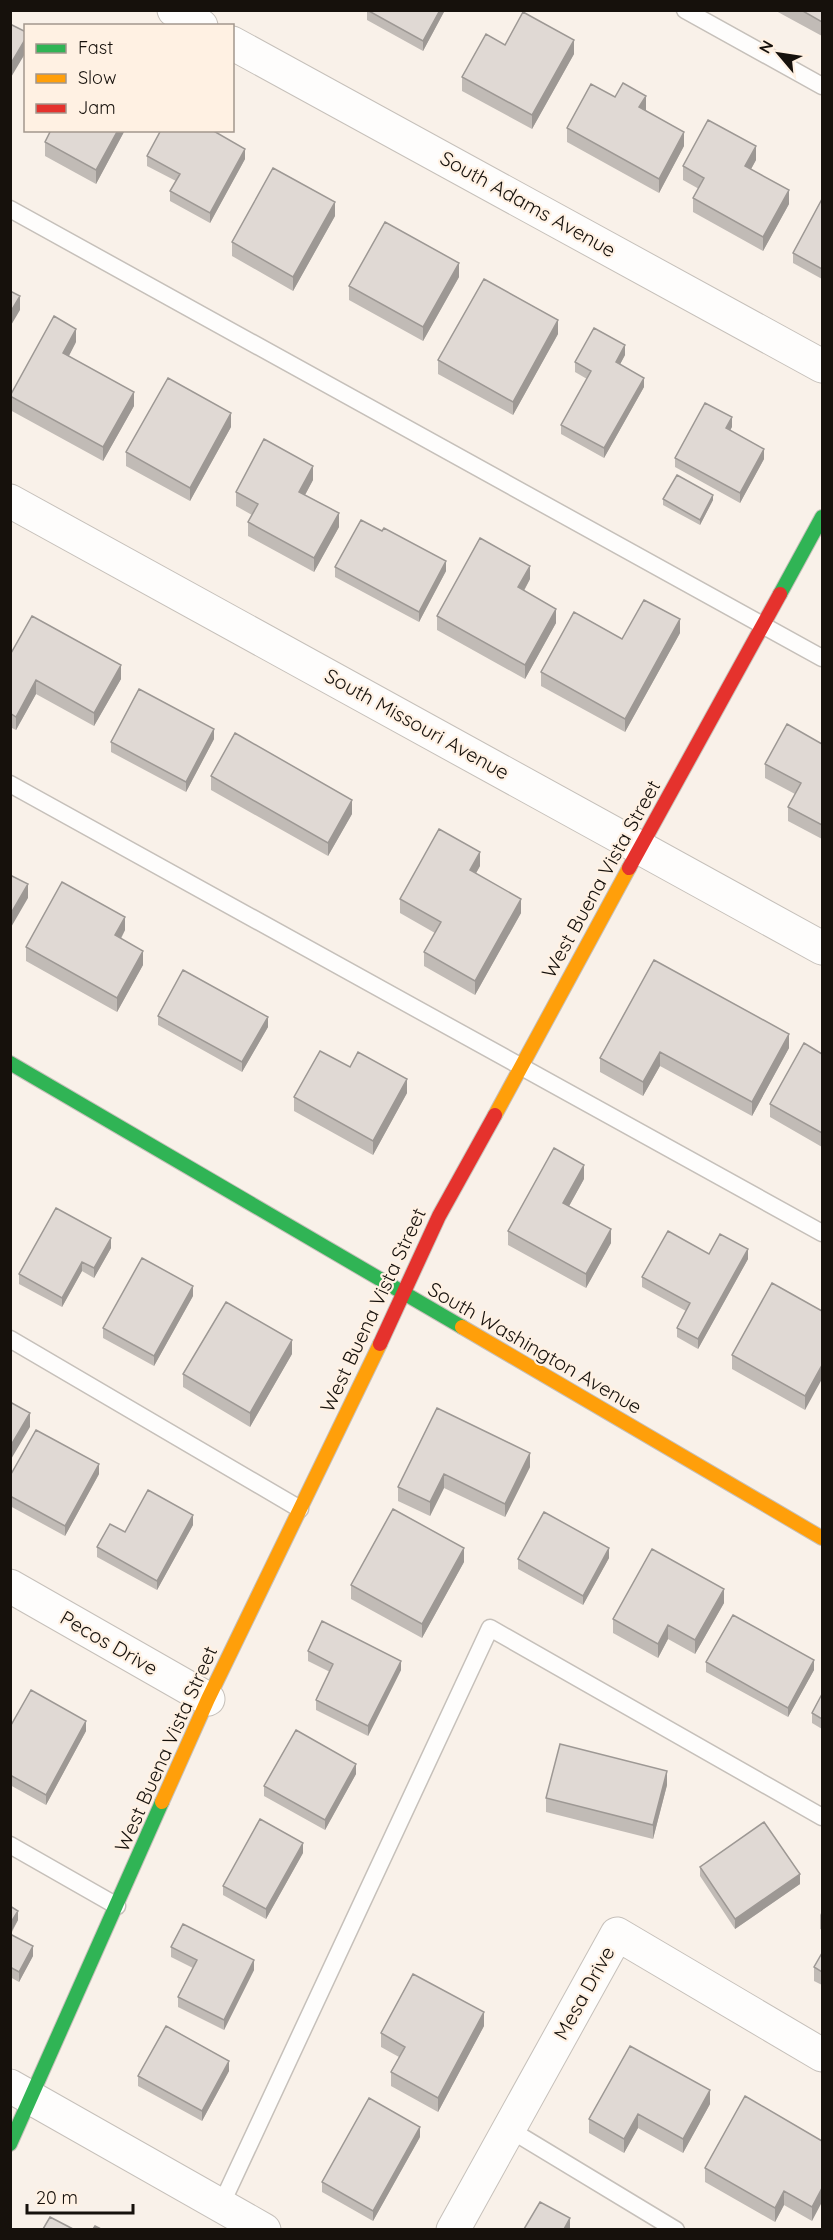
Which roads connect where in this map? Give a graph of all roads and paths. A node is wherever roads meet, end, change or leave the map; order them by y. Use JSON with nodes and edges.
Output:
{"nodes":[{"id":1,"x":174,"y":10,"type":"edge"},
{"id":2,"x":685,"y":10,"type":"edge"},
{"id":3,"x":198,"y":24,"type":"edge"},
{"id":4,"x":234,"y":44,"type":"edge"},
{"id":5,"x":822,"y":86,"type":"edge"},
{"id":6,"x":10,"y":209,"type":"edge"},
{"id":7,"x":822,"y":366,"type":"edge"},
{"id":8,"x":10,"y":501,"type":"edge"},
{"id":9,"x":822,"y":517,"type":"edge"},
{"id":10,"x":763,"y":625,"type":"junction"},
{"id":11,"x":822,"y":658,"type":"edge"},
{"id":12,"x":10,"y":784,"type":"edge"},
{"id":13,"x":640,"y":848,"type":"junction"},
{"id":14,"x":822,"y":948,"type":"edge"},
{"id":15,"x":10,"y":1063,"type":"edge"},
{"id":16,"x":521,"y":1065,"type":"junction"},
{"id":17,"x":822,"y":1233,"type":"edge"},
{"id":18,"x":404,"y":1294,"type":"junction"},
{"id":19,"x":10,"y":1339,"type":"edge"},
{"id":20,"x":300,"y":1509,"type":"junction"},
{"id":21,"x":822,"y":1538,"type":"edge"},
{"id":22,"x":10,"y":1586,"type":"edge"},
{"id":23,"x":208,"y":1699,"type":"junction"},
{"id":24,"x":822,"y":1817,"type":"edge"},
{"id":25,"x":10,"y":1845,"type":"edge"},
{"id":26,"x":117,"y":1906,"type":"junction"},
{"id":27,"x":822,"y":2055,"type":"edge"},
{"id":28,"x":21,"y":2092,"type":"edge"},
{"id":29,"x":509,"y":2129,"type":"junction"},
{"id":30,"x":10,"y":2144,"type":"edge"},
{"id":31,"x":221,"y":2205,"type":"junction"},
{"id":32,"x":264,"y":2229,"type":"edge"},
{"id":33,"x":453,"y":2229,"type":"edge"},
{"id":34,"x":676,"y":2229,"type":"edge"}],
"edges":[{"from":1,"to":3,"type":"street"},
{"from":2,"to":5,"type":"lane"},
{"from":4,"to":7,"type":"street","name":"South Adams Avenue"},
{"from":6,"to":10,"type":"lane"},
{"from":8,"to":13,"type":"street","name":"South Missouri Avenue"},
{"from":9,"to":10,"type":"street","name":"West Buena Vista Street"},
{"from":10,"to":11,"type":"lane"},
{"from":10,"to":13,"type":"street","name":"West Buena Vista Street"},
{"from":12,"to":16,"type":"lane"},
{"from":13,"to":14,"type":"street","name":"South Missouri Avenue"},
{"from":13,"to":16,"type":"street","name":"West Buena Vista Street"},
{"from":15,"to":18,"type":"street","name":"South Washington Avenue"},
{"from":16,"to":17,"type":"lane"},
{"from":16,"to":18,"type":"street","name":"West Buena Vista Street"},
{"from":18,"to":20,"type":"street","name":"West Buena Vista Street"},
{"from":18,"to":21,"type":"street","name":"South Washington Avenue"},
{"from":19,"to":20,"type":"lane"},
{"from":20,"to":23,"type":"street","name":"West Buena Vista Street"},
{"from":22,"to":23,"type":"street","name":"Pecos Drive"},
{"from":23,"to":26,"type":"street","name":"West Buena Vista Street"},
{"from":24,"to":31,"type":"lane"},
{"from":25,"to":26,"type":"lane"},
{"from":26,"to":28,"type":"street","name":"West Buena Vista Street"},
{"from":27,"to":29,"type":"street","name":"Mesa Drive"},
{"from":28,"to":30,"type":"street","name":"West Buena Vista Street"},
{"from":28,"to":31,"type":"street"},
{"from":29,"to":33,"type":"street","name":"Mesa Drive"},
{"from":29,"to":34,"type":"lane"},
{"from":31,"to":32,"type":"street"}]}
